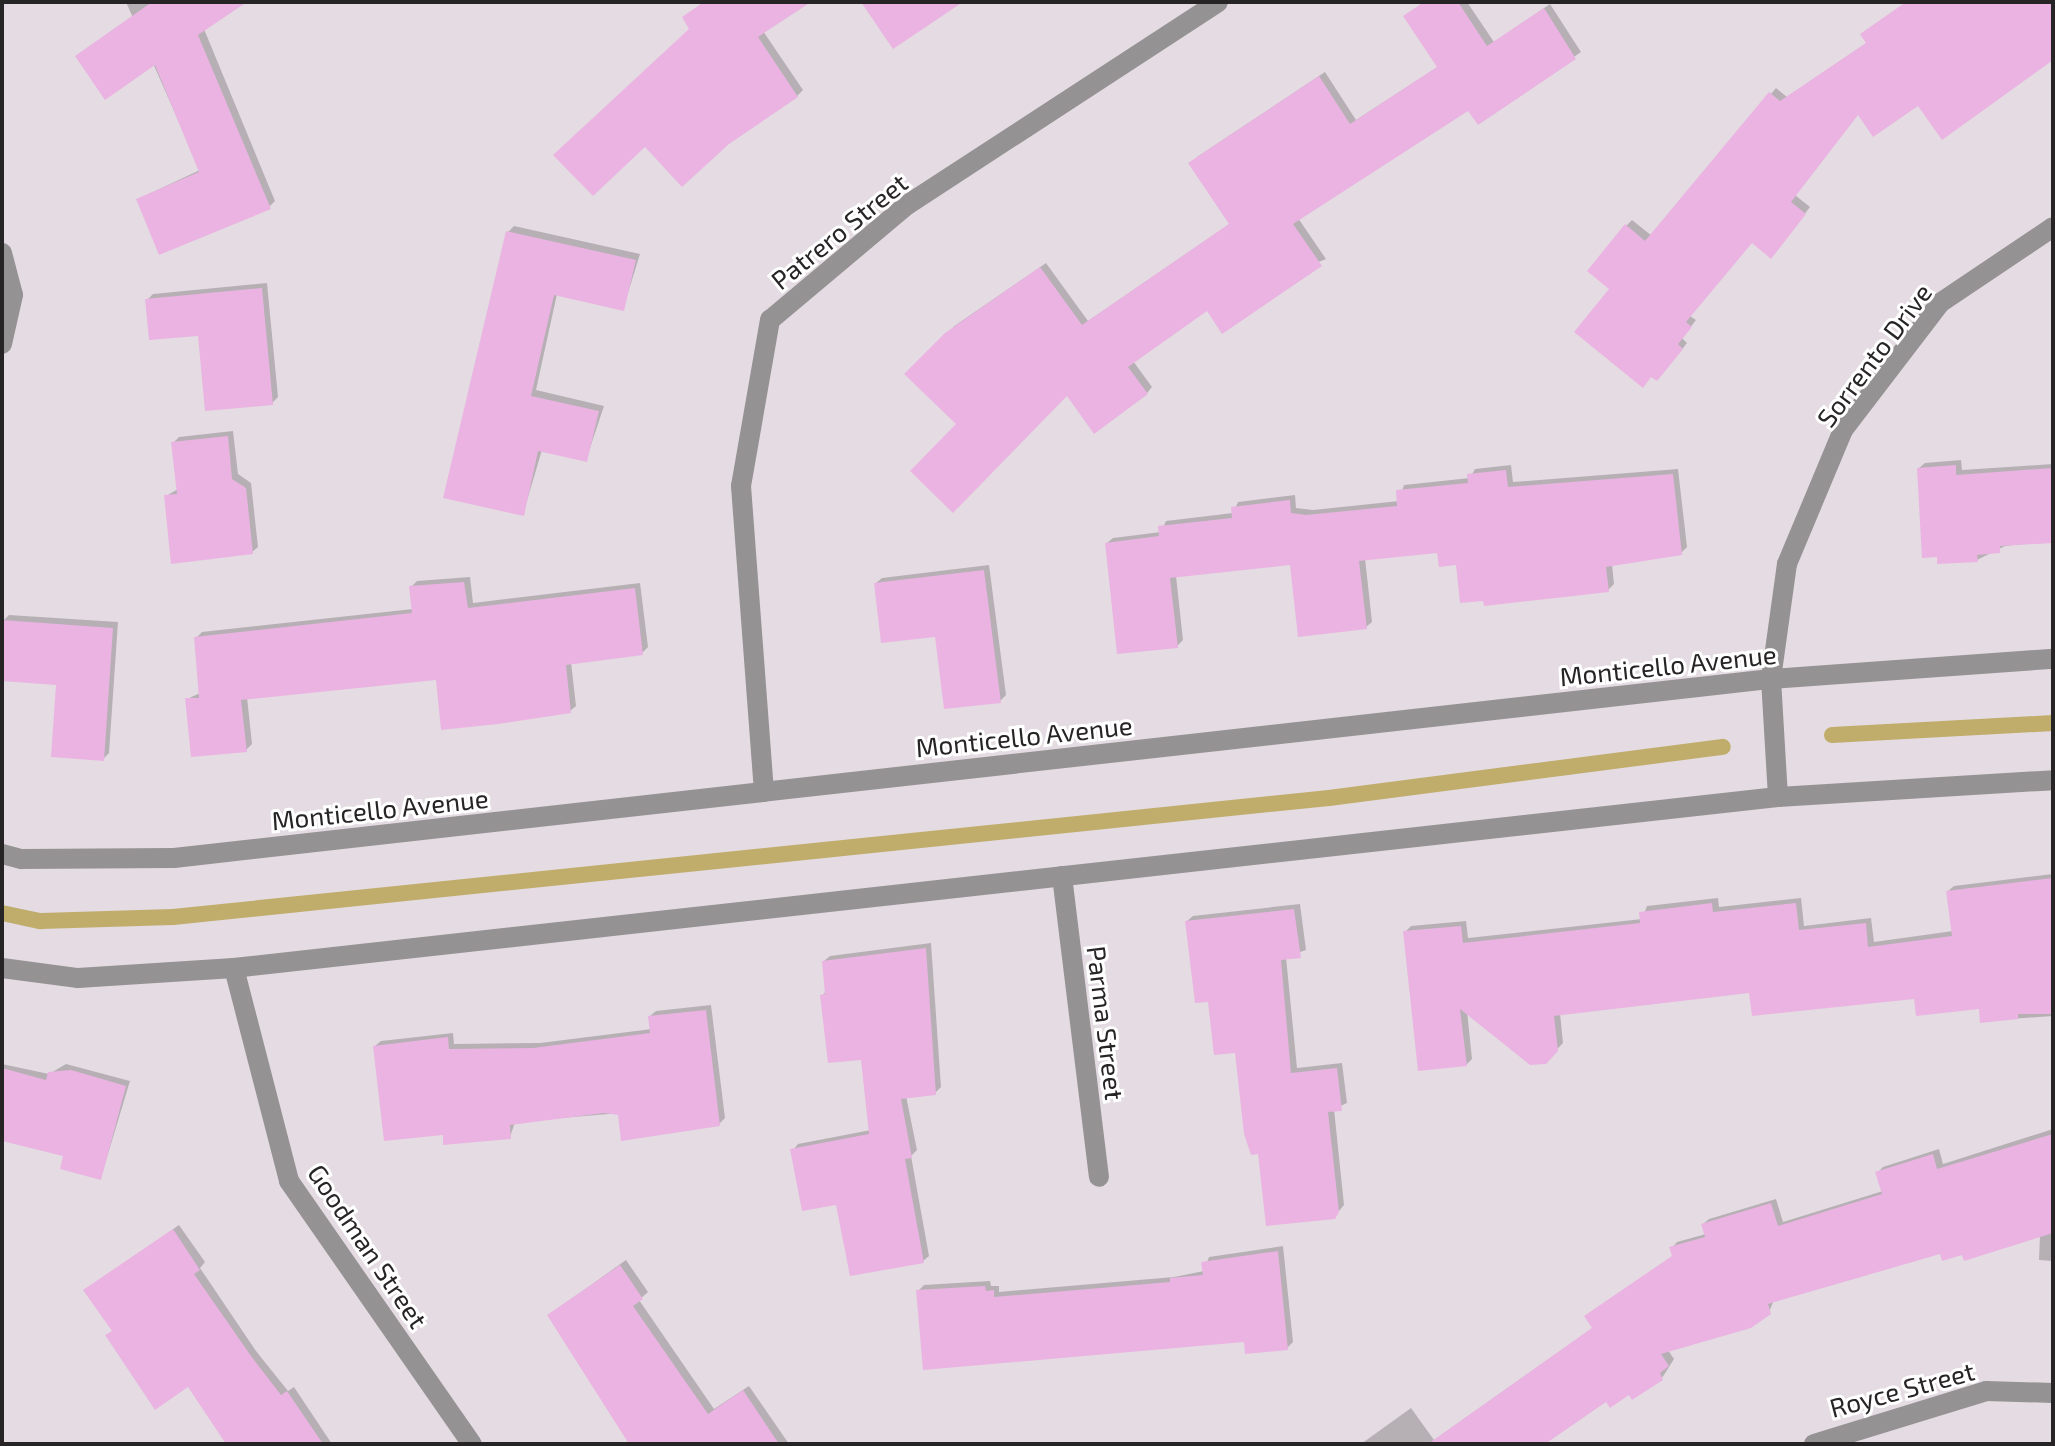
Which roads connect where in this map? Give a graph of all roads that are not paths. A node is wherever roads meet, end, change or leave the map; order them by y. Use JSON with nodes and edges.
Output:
{"nodes":[{"id":1,"x":1218,"y":2,"type":"edge"},
{"id":2,"x":2053,"y":227,"type":"edge"},
{"id":3,"x":2,"y":253,"type":"edge"},
{"id":4,"x":2,"y":344,"type":"edge"},
{"id":5,"x":2053,"y":659,"type":"edge"},
{"id":6,"x":1771,"y":679,"type":"junction"},
{"id":7,"x":2053,"y":780,"type":"edge"},
{"id":8,"x":764,"y":792,"type":"junction"},
{"id":9,"x":1778,"y":797,"type":"junction"},
{"id":10,"x":2,"y":854,"type":"edge"},
{"id":11,"x":1062,"y":876,"type":"junction"},
{"id":12,"x":2,"y":968,"type":"edge"},
{"id":13,"x":234,"y":968,"type":"junction"},
{"id":14,"x":1099,"y":1177,"type":"dead end"},
{"id":15,"x":2053,"y":1393,"type":"edge"},
{"id":16,"x":472,"y":1444,"type":"edge"},
{"id":17,"x":1814,"y":1444,"type":"edge"}],
"edges":[{"from":1,"to":8,"type":"street","name":"Patrero Street"},
{"from":2,"to":6,"type":"street","name":"Sorrento Drive"},
{"from":3,"to":4,"type":"street"},
{"from":5,"to":6,"type":"street","name":"Monticello Avenue"},
{"from":6,"to":8,"type":"street","name":"Monticello Avenue"},
{"from":6,"to":9,"type":"street","name":"Sorrento Drive"},
{"from":7,"to":9,"type":"street"},
{"from":8,"to":10,"type":"street","name":"Monticello Avenue"},
{"from":9,"to":11,"type":"street"},
{"from":11,"to":13,"type":"street"},
{"from":11,"to":14,"type":"street","name":"Parma Street"},
{"from":12,"to":13,"type":"street"},
{"from":13,"to":16,"type":"street","name":"Goodman Street"},
{"from":15,"to":17,"type":"street","name":"Royce Street"}]}
